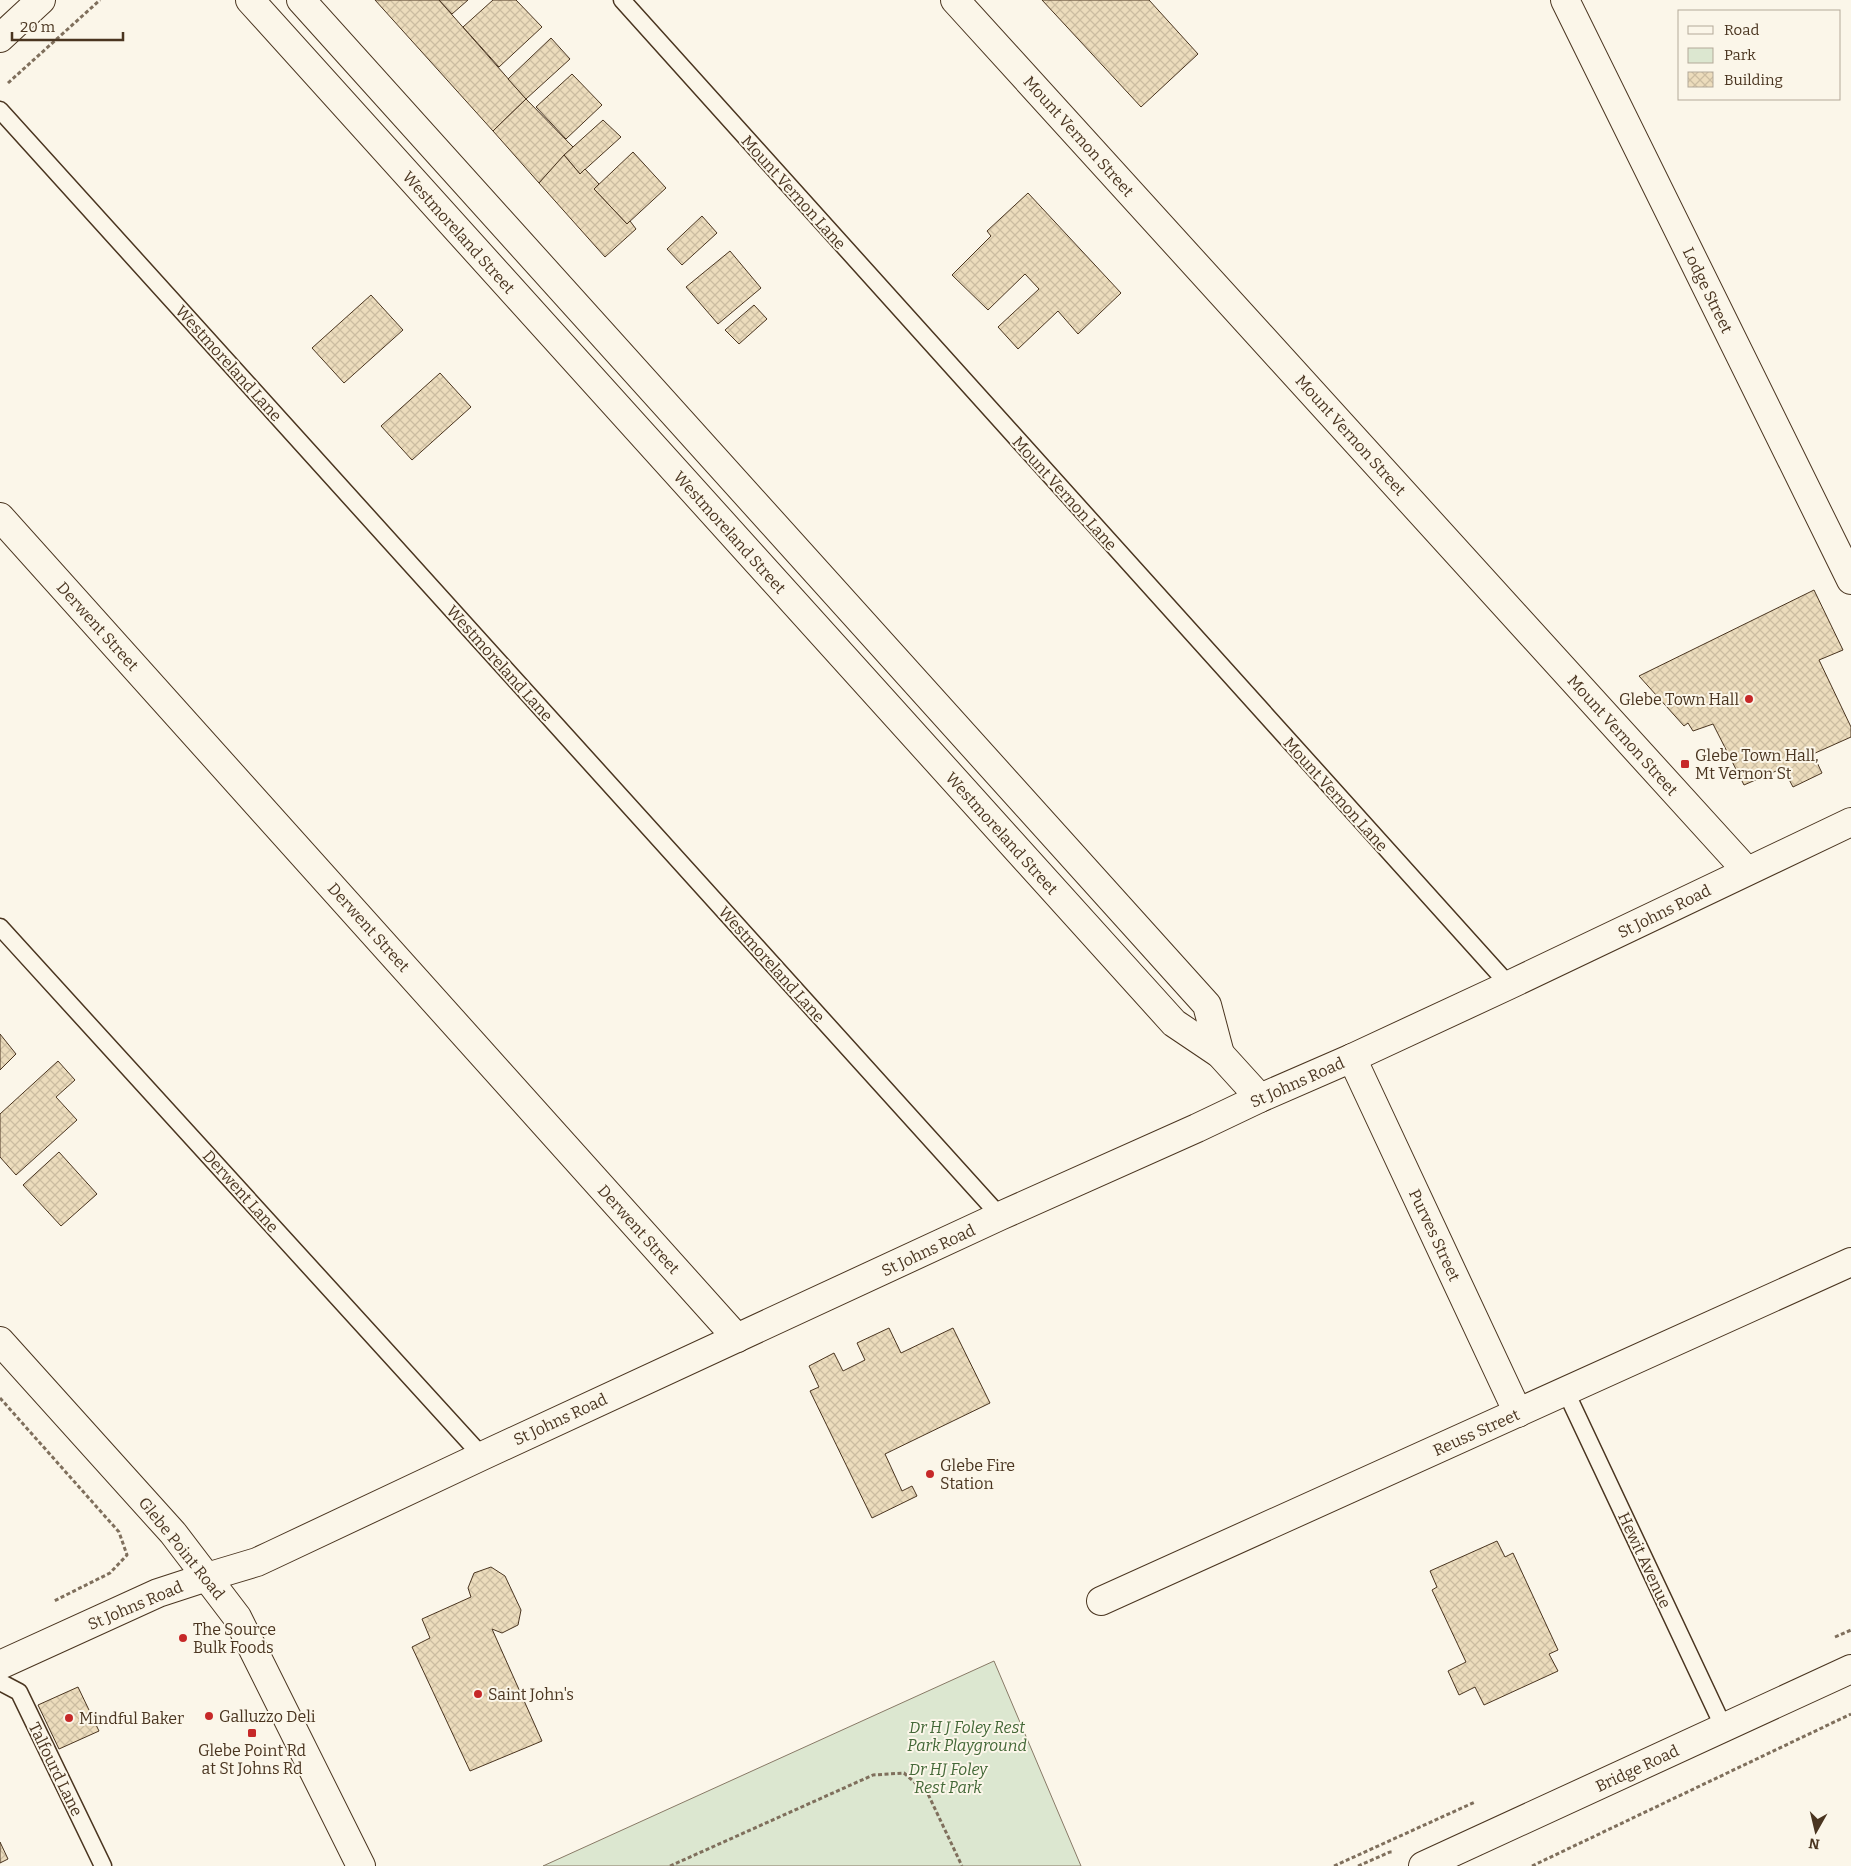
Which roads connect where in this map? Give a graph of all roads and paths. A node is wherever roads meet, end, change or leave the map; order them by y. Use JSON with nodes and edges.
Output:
{"nodes":[{"id":1,"x":41,"y":0,"type":"edge"},
{"id":2,"x":100,"y":0,"type":"edge"},
{"id":3,"x":250,"y":0,"type":"edge"},
{"id":4,"x":301,"y":0,"type":"edge"},
{"id":5,"x":622,"y":0,"type":"edge"},
{"id":6,"x":956,"y":0,"type":"edge"},
{"id":7,"x":1566,"y":0,"type":"edge"},
{"id":8,"x":0,"y":38,"type":"edge"},
{"id":9,"x":7,"y":84,"type":"dead end"},
{"id":10,"x":0,"y":110,"type":"edge"},
{"id":11,"x":0,"y":516,"type":"edge"},
{"id":12,"x":1848,"y":567,"type":"edge"},
{"id":13,"x":1851,"y":822,"type":"edge"},
{"id":14,"x":1747,"y":870,"type":"junction"},
{"id":15,"x":0,"y":927,"type":"edge"},
{"id":16,"x":1509,"y":985,"type":"junction"},
{"id":17,"x":1220,"y":1054,"type":"junction"},
{"id":18,"x":1352,"y":1058,"type":"junction"},
{"id":19,"x":1260,"y":1098,"type":"junction"},
{"id":20,"x":1000,"y":1216,"type":"junction"},
{"id":21,"x":1851,"y":1262,"type":"edge"},
{"id":22,"x":737,"y":1338,"type":"junction"},
{"id":23,"x":0,"y":1340,"type":"edge"},
{"id":24,"x":1566,"y":1392,"type":"junction"},
{"id":25,"x":0,"y":1398,"type":"edge"},
{"id":26,"x":1518,"y":1413,"type":"junction"},
{"id":27,"x":482,"y":1456,"type":"junction"},
{"id":28,"x":207,"y":1577,"type":"junction"},
{"id":29,"x":1101,"y":1601,"type":"dead end"},
{"id":30,"x":51,"y":1602,"type":"dead end"},
{"id":31,"x":0,"y":1665,"type":"edge"},
{"id":32,"x":1851,"y":1669,"type":"edge"},
{"id":33,"x":0,"y":1682,"type":"edge"},
{"id":34,"x":1851,"y":1714,"type":"edge"},
{"id":35,"x":1724,"y":1728,"type":"junction"},
{"id":36,"x":1457,"y":1859,"type":"edge"},
{"id":37,"x":103,"y":1866,"type":"edge"},
{"id":38,"x":361,"y":1866,"type":"edge"},
{"id":39,"x":670,"y":1866,"type":"edge"},
{"id":40,"x":962,"y":1866,"type":"edge"},
{"id":41,"x":1423,"y":1866,"type":"edge"},
{"id":42,"x":1532,"y":1866,"type":"edge"}],
"edges":[{"from":1,"to":8,"type":"street"},
{"from":2,"to":9,"type":"path"},
{"from":3,"to":17,"type":"street","name":"Westmoreland Street"},
{"from":4,"to":17,"type":"street","name":"Westmoreland Street"},
{"from":5,"to":16,"type":"lane","name":"Mount Vernon Lane"},
{"from":6,"to":14,"type":"street","name":"Mount Vernon Street"},
{"from":7,"to":12,"type":"street","name":"Lodge Street"},
{"from":10,"to":20,"type":"lane","name":"Westmoreland Lane"},
{"from":11,"to":22,"type":"street","name":"Derwent Street"},
{"from":13,"to":14,"type":"street","name":"St Johns Road"},
{"from":14,"to":16,"type":"street","name":"St Johns Road"},
{"from":15,"to":27,"type":"lane","name":"Derwent Lane"},
{"from":16,"to":18,"type":"street","name":"St Johns Road"},
{"from":17,"to":19,"type":"street","name":"Westmoreland Street"},
{"from":18,"to":19,"type":"street","name":"St Johns Road"},
{"from":18,"to":26,"type":"street","name":"Purves Street"},
{"from":19,"to":20,"type":"street","name":"St Johns Road"},
{"from":20,"to":22,"type":"street","name":"St Johns Road"},
{"from":21,"to":24,"type":"street","name":"Reuss Street"},
{"from":22,"to":27,"type":"street","name":"St Johns Road"},
{"from":23,"to":28,"type":"street","name":"Glebe Point Road"},
{"from":24,"to":26,"type":"street","name":"Reuss Street"},
{"from":24,"to":35,"type":"lane","name":"Hewit Avenue"},
{"from":25,"to":30,"type":"path"},
{"from":26,"to":29,"type":"street","name":"Reuss Street"},
{"from":27,"to":28,"type":"street","name":"St Johns Road"},
{"from":28,"to":31,"type":"street","name":"St Johns Road"},
{"from":28,"to":38,"type":"street","name":"Glebe Point Road"},
{"from":32,"to":35,"type":"street","name":"Bridge Road"},
{"from":33,"to":37,"type":"lane","name":"Talfourd Lane"},
{"from":34,"to":42,"type":"path"},
{"from":35,"to":36,"type":"street","name":"Bridge Road"},
{"from":36,"to":41,"type":"street","name":"Bridge Road"},
{"from":39,"to":40,"type":"path"}]}
